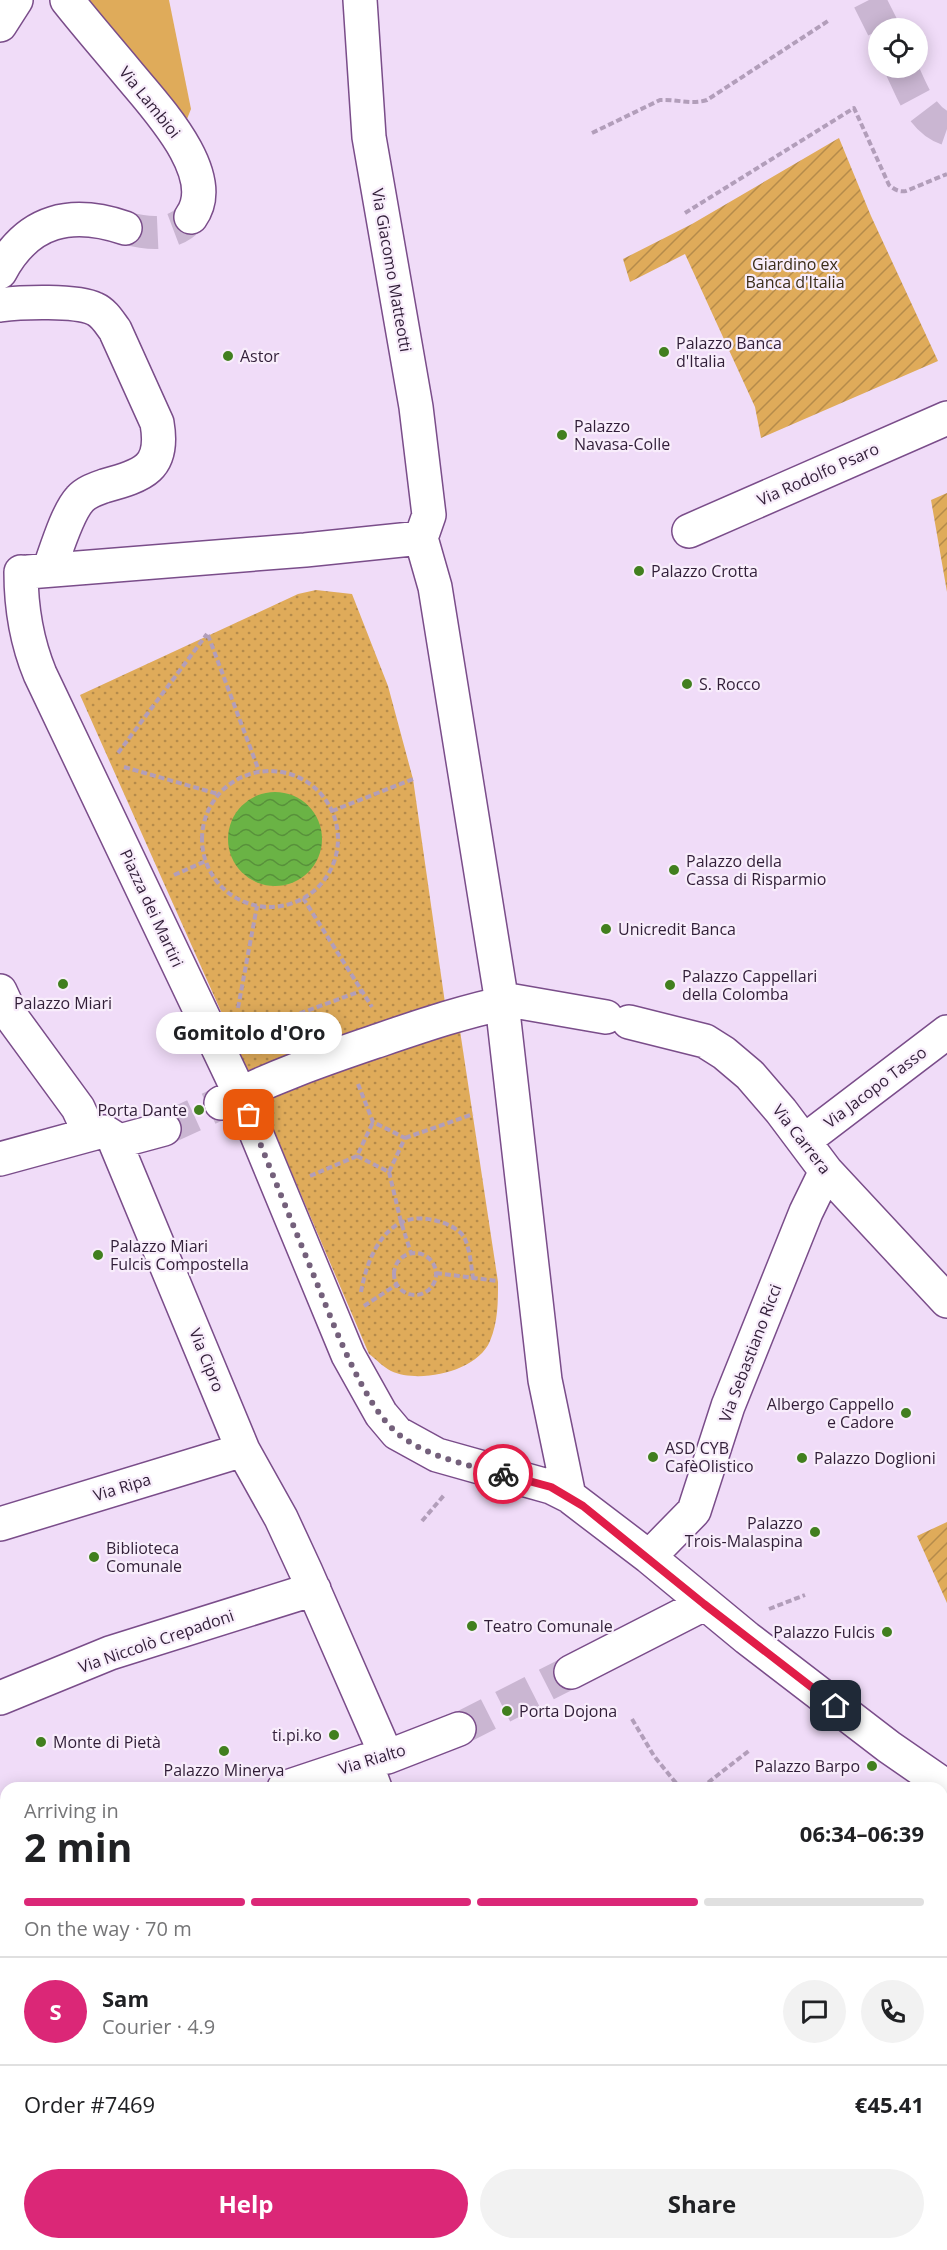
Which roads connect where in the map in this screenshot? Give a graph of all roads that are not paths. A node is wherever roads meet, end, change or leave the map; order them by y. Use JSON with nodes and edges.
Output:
{"nodes":[{"id":1,"x":16,"y":0,"type":"edge"},
{"id":2,"x":67,"y":0,"type":"edge"},
{"id":3,"x":360,"y":0,"type":"edge"},
{"id":4,"x":0,"y":25,"type":"edge"},
{"id":5,"x":191,"y":217,"type":"dead end"},
{"id":6,"x":125,"y":228,"type":"tunnel mouth"},
{"id":7,"x":0,"y":272,"type":"edge"},
{"id":8,"x":0,"y":305,"type":"edge"},
{"id":9,"x":947,"y":418,"type":"edge"},
{"id":10,"x":689,"y":531,"type":"dead end"},
{"id":11,"x":421,"y":538,"type":"junction"},
{"id":12,"x":23,"y":572,"type":"edge"},
{"id":13,"x":0,"y":991,"type":"edge"},
{"id":14,"x":502,"y":1003,"type":"junction"},
{"id":15,"x":947,"y":1032,"type":"edge"},
{"id":16,"x":230,"y":1098,"type":"junction"},
{"id":17,"x":164,"y":1129,"type":"tunnel mouth"},
{"id":18,"x":103,"y":1138,"type":"junction"},
{"id":19,"x":804,"y":1141,"type":"junction"},
{"id":20,"x":0,"y":1159,"type":"edge"},
{"id":21,"x":826,"y":1171,"type":"junction"},
{"id":22,"x":947,"y":1301,"type":"edge"},
{"id":23,"x":243,"y":1450,"type":"junction"},
{"id":24,"x":569,"y":1496,"type":"junction"},
{"id":25,"x":0,"y":1524,"type":"edge"},
{"id":26,"x":649,"y":1557,"type":"junction"},
{"id":27,"x":314,"y":1589,"type":"junction"},
{"id":28,"x":704,"y":1604,"type":"junction"},
{"id":29,"x":571,"y":1672,"type":"tunnel mouth"},
{"id":30,"x":0,"y":1698,"type":"edge"},
{"id":31,"x":459,"y":1729,"type":"tunnel mouth"},
{"id":32,"x":376,"y":1769,"type":"edge"},
{"id":33,"x":313,"y":1782,"type":"edge"},
{"id":34,"x":940,"y":1782,"type":"edge"}],
"edges":[{"from":1,"to":4,"type":"street"},
{"from":2,"to":5,"type":"street","name":"Via Lambioi"},
{"from":3,"to":11,"type":"street","name":"Via Giacomo Matteotti"},
{"from":6,"to":7,"type":"street"},
{"from":8,"to":12,"type":"street"},
{"from":9,"to":10,"type":"street","name":"Via Rodolfo Psaro"},
{"from":11,"to":12,"type":"street"},
{"from":11,"to":14,"type":"street"},
{"from":12,"to":16,"type":"street","name":"Piazza dei Martiri"},
{"from":13,"to":18,"type":"street","name":"Via Cipro"},
{"from":14,"to":16,"type":"street","name":"Via Carrera"},
{"from":14,"to":19,"type":"street","name":"Via Carrera"},
{"from":14,"to":24,"type":"street"},
{"from":15,"to":19,"type":"street","name":"Via Jacopo Tasso"},
{"from":16,"to":24,"type":"street","name":"Piazza dei Martiri"},
{"from":17,"to":18,"type":"street"},
{"from":18,"to":20,"type":"street"},
{"from":18,"to":23,"type":"street","name":"Via Cipro"},
{"from":19,"to":21,"type":"street","name":"Via Carrera"},
{"from":21,"to":22,"type":"street","name":"Via Carrera"},
{"from":21,"to":26,"type":"street","name":"Via Sebastiano Ricci"},
{"from":23,"to":25,"type":"street","name":"Via Ripa"},
{"from":23,"to":27,"type":"street","name":"Via Cipro"},
{"from":24,"to":26,"type":"street","name":"Piazza dei Martiri"},
{"from":26,"to":28,"type":"street","name":"Piazza dei Martiri"},
{"from":27,"to":30,"type":"street","name":"Via Niccolò Crepadoni"},
{"from":27,"to":32,"type":"street","name":"Via Cipro"},
{"from":28,"to":29,"type":"street"},
{"from":28,"to":34,"type":"street","name":"Piazza dei Martiri"},
{"from":31,"to":32,"type":"street","name":"Via Rialto"},
{"from":32,"to":33,"type":"street","name":"Via Rialto"}]}
